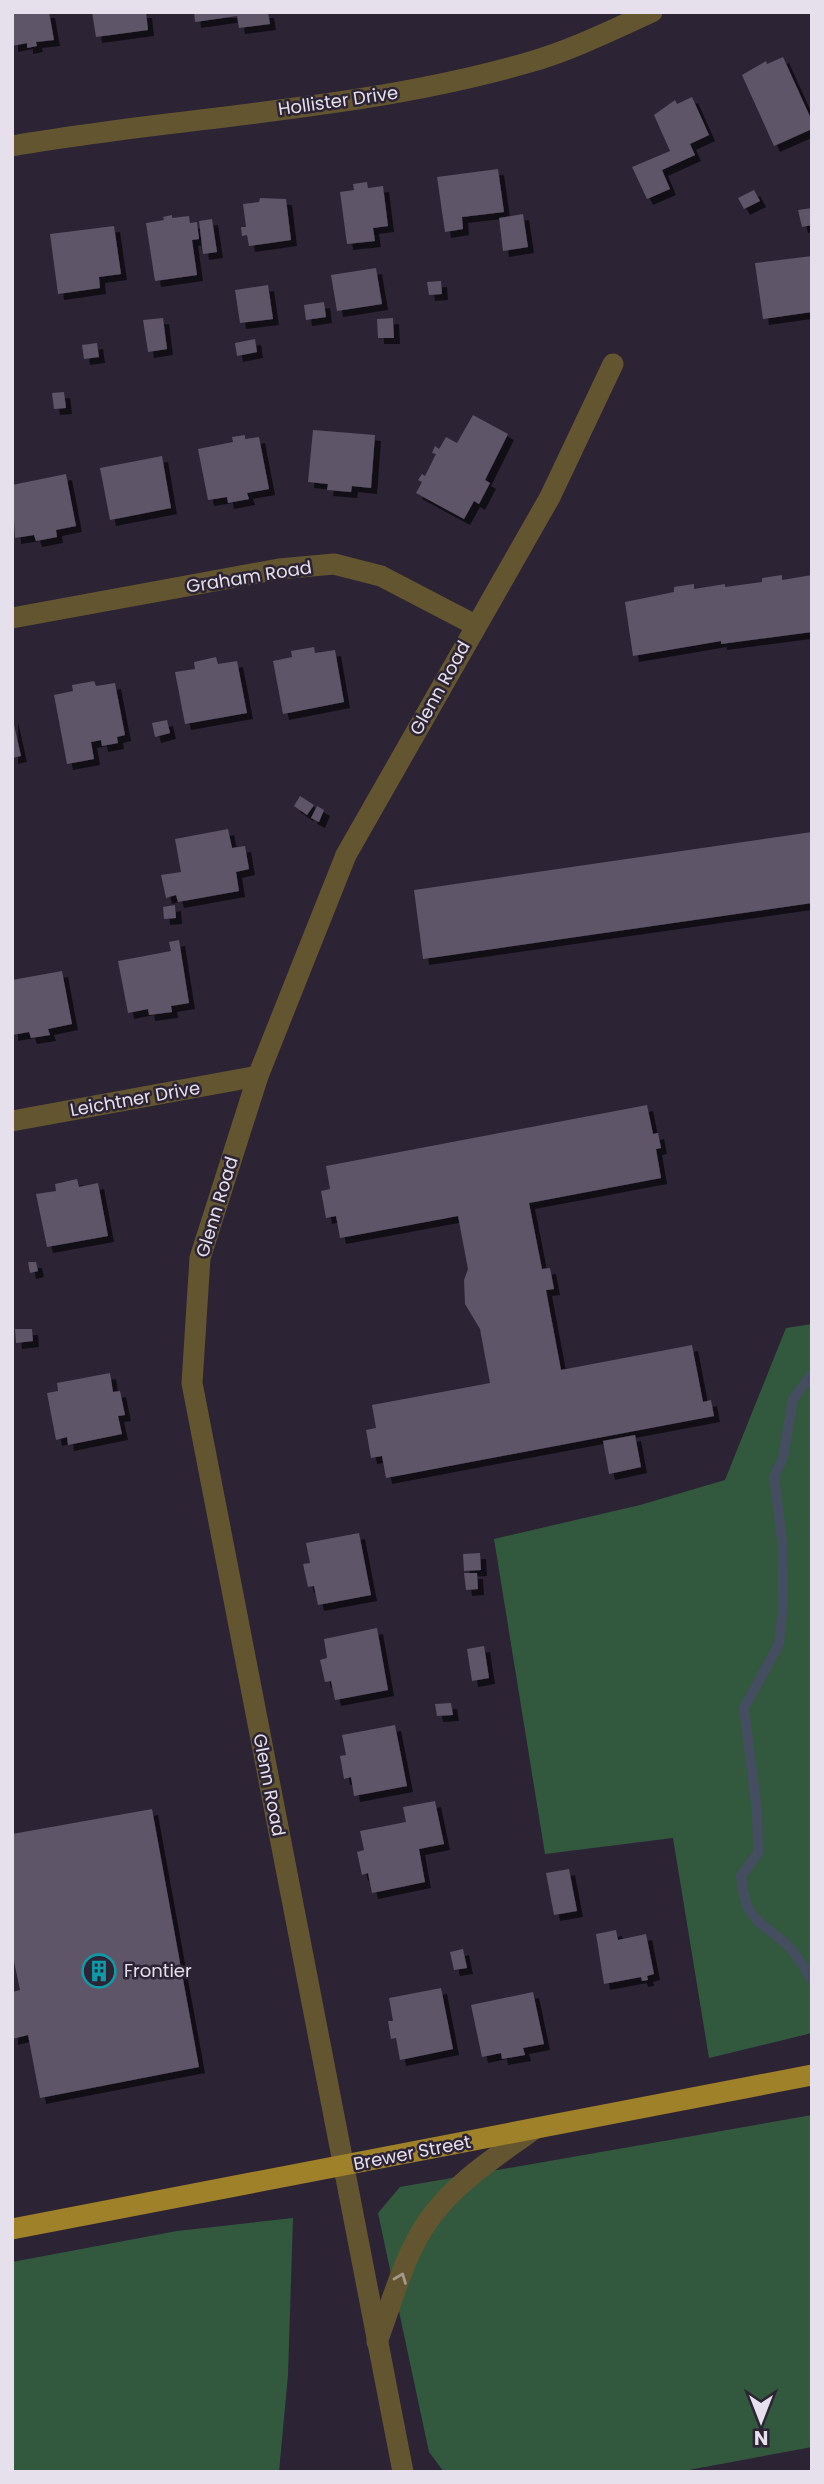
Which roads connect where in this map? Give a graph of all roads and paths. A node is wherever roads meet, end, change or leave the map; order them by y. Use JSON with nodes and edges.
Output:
{"nodes":[{"id":1,"x":652,"y":12,"type":"edge"},
{"id":2,"x":12,"y":146,"type":"edge"},
{"id":3,"x":613,"y":364,"type":"dead end"},
{"id":4,"x":12,"y":618,"type":"edge"},
{"id":5,"x":475,"y":625,"type":"junction"},
{"id":6,"x":258,"y":1076,"type":"junction"},
{"id":7,"x":12,"y":1121,"type":"edge"},
{"id":8,"x":812,"y":2075,"type":"edge"},
{"id":9,"x":534,"y":2129,"type":"junction"},
{"id":10,"x":342,"y":2167,"type":"junction"},
{"id":11,"x":12,"y":2230,"type":"edge"},
{"id":12,"x":377,"y":2342,"type":"junction"},
{"id":13,"x":403,"y":2472,"type":"edge"}],
"edges":[{"from":1,"to":2,"type":"street","name":"Hollister Drive"},
{"from":3,"to":5,"type":"street","name":"Glenn Road"},
{"from":4,"to":5,"type":"street","name":"Graham Road"},
{"from":5,"to":6,"type":"street","name":"Glenn Road"},
{"from":6,"to":7,"type":"street","name":"Leichtner Drive"},
{"from":6,"to":10,"type":"street","name":"Glenn Road"},
{"from":8,"to":9,"type":"main road","name":"Brewer Street"},
{"from":9,"to":10,"type":"main road","name":"Brewer Street"},
{"from":12,"to":9,"type":"street","one_way":true},
{"from":10,"to":11,"type":"main road","name":"Brewer Street"},
{"from":10,"to":12,"type":"street","name":"Glenn Road"},
{"from":12,"to":13,"type":"street","name":"Glenn Road"}]}
